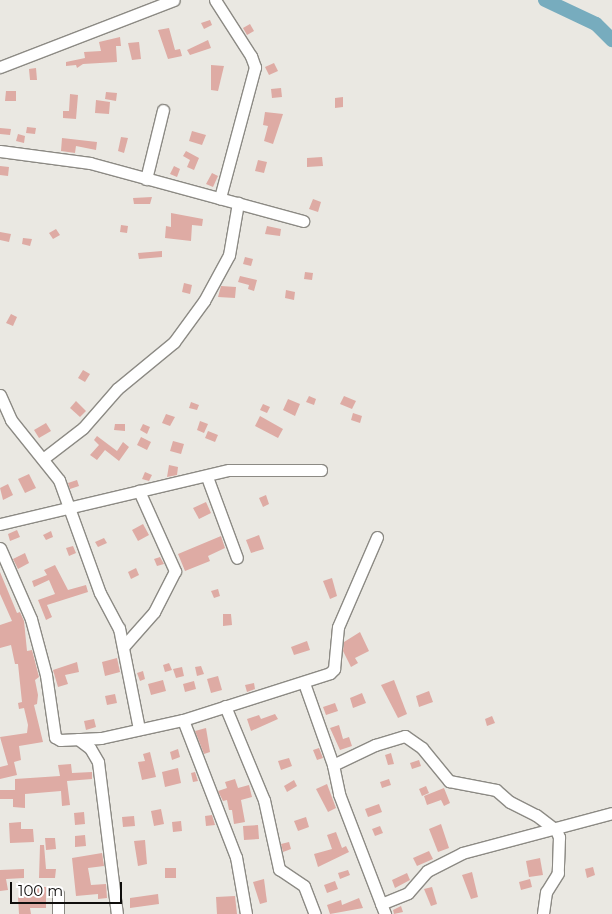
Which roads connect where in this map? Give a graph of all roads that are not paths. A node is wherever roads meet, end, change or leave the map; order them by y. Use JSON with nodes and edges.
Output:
{"nodes":[{"id":1,"x":174,"y":0,"type":"edge"},
{"id":2,"x":215,"y":0,"type":"edge"},
{"id":3,"x":0,"y":67,"type":"edge"},
{"id":4,"x":164,"y":110,"type":"dead end"},
{"id":5,"x":0,"y":151,"type":"edge"},
{"id":6,"x":146,"y":179,"type":"junction"},
{"id":7,"x":220,"y":198,"type":"junction"},
{"id":8,"x":238,"y":203,"type":"junction"},
{"id":9,"x":303,"y":221,"type":"dead end"},
{"id":10,"x":0,"y":395,"type":"edge"},
{"id":11,"x":44,"y":458,"type":"junction"},
{"id":12,"x":321,"y":470,"type":"dead end"},
{"id":13,"x":207,"y":477,"type":"junction"},
{"id":14,"x":139,"y":491,"type":"junction"},
{"id":15,"x":70,"y":508,"type":"junction"},
{"id":16,"x":0,"y":524,"type":"edge"},
{"id":17,"x":377,"y":537,"type":"dead end"},
{"id":18,"x":0,"y":548,"type":"edge"},
{"id":19,"x":237,"y":558,"type":"dead end"},
{"id":20,"x":123,"y":647,"type":"junction"},
{"id":21,"x":304,"y":683,"type":"junction"},
{"id":22,"x":225,"y":706,"type":"junction"},
{"id":23,"x":183,"y":720,"type":"junction"},
{"id":24,"x":139,"y":729,"type":"junction"},
{"id":25,"x":101,"y":738,"type":"junction"},
{"id":26,"x":78,"y":739,"type":"junction"},
{"id":27,"x":96,"y":756,"type":"junction"},
{"id":28,"x":333,"y":765,"type":"junction"},
{"id":29,"x":612,"y":813,"type":"edge"},
{"id":30,"x":556,"y":830,"type":"junction"},
{"id":31,"x":58,"y":894,"type":"dead end"},
{"id":32,"x":383,"y":909,"type":"edge"},
{"id":33,"x":58,"y":914,"type":"edge"},
{"id":34,"x":117,"y":914,"type":"edge"},
{"id":35,"x":246,"y":914,"type":"edge"},
{"id":36,"x":315,"y":914,"type":"edge"},
{"id":37,"x":543,"y":914,"type":"edge"}],
"edges":[{"from":1,"to":3,"type":"street"},
{"from":2,"to":7,"type":"street"},
{"from":4,"to":6,"type":"street"},
{"from":5,"to":6,"type":"street"},
{"from":6,"to":7,"type":"street"},
{"from":7,"to":8,"type":"street"},
{"from":8,"to":9,"type":"street"},
{"from":8,"to":11,"type":"street"},
{"from":10,"to":11,"type":"street"},
{"from":11,"to":15,"type":"street"},
{"from":12,"to":13,"type":"street"},
{"from":13,"to":14,"type":"street"},
{"from":13,"to":19,"type":"street"},
{"from":14,"to":15,"type":"street"},
{"from":14,"to":20,"type":"street"},
{"from":15,"to":16,"type":"street"},
{"from":15,"to":20,"type":"street"},
{"from":17,"to":21,"type":"street"},
{"from":18,"to":26,"type":"street"},
{"from":20,"to":24,"type":"street"},
{"from":21,"to":22,"type":"street"},
{"from":21,"to":28,"type":"street"},
{"from":22,"to":23,"type":"street"},
{"from":22,"to":36,"type":"street"},
{"from":23,"to":24,"type":"street"},
{"from":23,"to":35,"type":"street"},
{"from":24,"to":25,"type":"street"},
{"from":25,"to":26,"type":"street"},
{"from":25,"to":27,"type":"street"},
{"from":26,"to":27,"type":"street"},
{"from":27,"to":34,"type":"street"},
{"from":28,"to":30,"type":"street"},
{"from":28,"to":32,"type":"street"},
{"from":29,"to":30,"type":"street"},
{"from":30,"to":32,"type":"street"},
{"from":30,"to":37,"type":"street"},
{"from":31,"to":33,"type":"street"}]}
